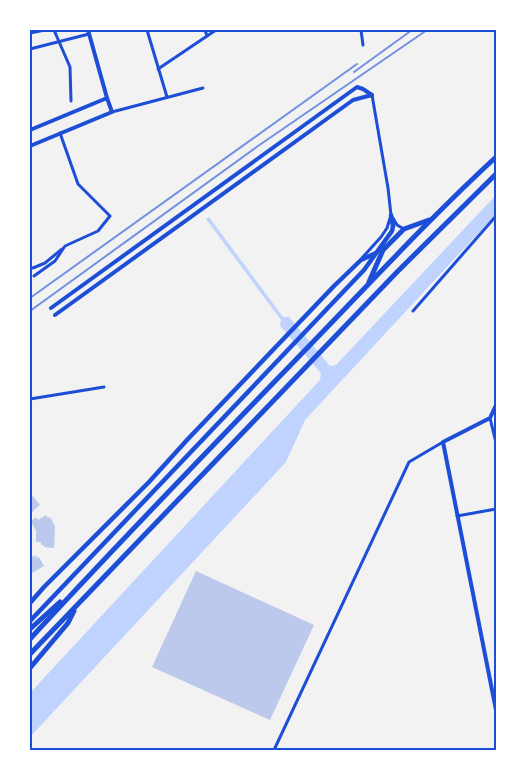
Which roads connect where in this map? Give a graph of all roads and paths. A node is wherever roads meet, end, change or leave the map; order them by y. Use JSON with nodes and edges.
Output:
{"nodes":[{"id":1,"x":45,"y":30,"type":"edge"},
{"id":2,"x":54,"y":30,"type":"edge"},
{"id":3,"x":147,"y":30,"type":"edge"},
{"id":4,"x":205,"y":30,"type":"edge"},
{"id":5,"x":216,"y":30,"type":"edge"},
{"id":6,"x":361,"y":30,"type":"edge"},
{"id":7,"x":89,"y":32,"type":"edge"},
{"id":8,"x":30,"y":33,"type":"edge"},
{"id":9,"x":207,"y":36,"type":"junction"},
{"id":10,"x":58,"y":43,"type":"junction"},
{"id":11,"x":363,"y":45,"type":"dead end"},
{"id":12,"x":30,"y":49,"type":"edge"},
{"id":13,"x":158,"y":69,"type":"junction"},
{"id":14,"x":203,"y":88,"type":"dead end"},
{"id":15,"x":372,"y":95,"type":"junction"},
{"id":16,"x":168,"y":97,"type":"junction"},
{"id":17,"x":107,"y":98,"type":"junction"},
{"id":18,"x":71,"y":101,"type":"dead end"},
{"id":19,"x":112,"y":112,"type":"junction"},
{"id":20,"x":30,"y":130,"type":"edge"},
{"id":21,"x":60,"y":133,"type":"junction"},
{"id":22,"x":30,"y":146,"type":"edge"},
{"id":23,"x":496,"y":157,"type":"edge"},
{"id":24,"x":496,"y":174,"type":"edge"},
{"id":25,"x":391,"y":215,"type":"junction"},
{"id":26,"x":496,"y":216,"type":"edge"},
{"id":27,"x":432,"y":219,"type":"junction"},
{"id":28,"x":404,"y":229,"type":"junction"},
{"id":29,"x":65,"y":246,"type":"junction"},
{"id":30,"x":383,"y":250,"type":"junction"},
{"id":31,"x":376,"y":253,"type":"junction"},
{"id":32,"x":361,"y":260,"type":"junction"},
{"id":33,"x":33,"y":268,"type":"dead end"},
{"id":34,"x":34,"y":276,"type":"dead end"},
{"id":35,"x":368,"y":285,"type":"junction"},
{"id":36,"x":51,"y":308,"type":"dead end"},
{"id":37,"x":413,"y":311,"type":"dead end"},
{"id":38,"x":55,"y":315,"type":"dead end"},
{"id":39,"x":104,"y":387,"type":"dead end"},
{"id":40,"x":30,"y":399,"type":"edge"},
{"id":41,"x":496,"y":405,"type":"edge"},
{"id":42,"x":490,"y":418,"type":"junction"},
{"id":43,"x":443,"y":442,"type":"junction"},
{"id":44,"x":496,"y":443,"type":"edge"},
{"id":45,"x":496,"y":509,"type":"edge"},
{"id":46,"x":456,"y":516,"type":"junction"},
{"id":47,"x":81,"y":584,"type":"junction"},
{"id":48,"x":30,"y":604,"type":"edge"},
{"id":49,"x":76,"y":606,"type":"junction"},
{"id":50,"x":30,"y":621,"type":"edge"},
{"id":51,"x":30,"y":629,"type":"edge"},
{"id":52,"x":30,"y":640,"type":"edge"},
{"id":53,"x":30,"y":654,"type":"edge"},
{"id":54,"x":30,"y":668,"type":"edge"},
{"id":55,"x":494,"y":690,"type":"edge"},
{"id":56,"x":496,"y":710,"type":"edge"},
{"id":57,"x":274,"y":750,"type":"edge"}],
"edges":[{"from":1,"to":8,"type":"street"},
{"from":2,"to":10,"type":"street"},
{"from":3,"to":13,"type":"street"},
{"from":4,"to":9,"type":"street"},
{"from":5,"to":9,"type":"street"},
{"from":6,"to":11,"type":"street"},
{"from":7,"to":10,"type":"street"},
{"from":7,"to":17,"type":"street"},
{"from":9,"to":13,"type":"street"},
{"from":10,"to":12,"type":"street"},
{"from":10,"to":18,"type":"street"},
{"from":13,"to":16,"type":"street"},
{"from":14,"to":16,"type":"street"},
{"from":15,"to":25,"type":"street"},
{"from":15,"to":36,"type":"street"},
{"from":15,"to":38,"type":"street"},
{"from":16,"to":19,"type":"street"},
{"from":17,"to":19,"type":"street"},
{"from":17,"to":20,"type":"street"},
{"from":19,"to":21,"type":"street"},
{"from":21,"to":22,"type":"street"},
{"from":21,"to":29,"type":"street"},
{"from":23,"to":27,"type":"highway"},
{"from":24,"to":49,"type":"highway"},
{"from":25,"to":28,"type":"street"},
{"from":25,"to":31,"type":"main road"},
{"from":25,"to":32,"type":"street"},
{"from":26,"to":37,"type":"street"},
{"from":27,"to":28,"type":"highway"},
{"from":27,"to":35,"type":"highway"},
{"from":28,"to":30,"type":"highway"},
{"from":29,"to":33,"type":"street"},
{"from":29,"to":34,"type":"street"},
{"from":30,"to":31,"type":"main road"},
{"from":30,"to":35,"type":"highway"},
{"from":31,"to":32,"type":"main road"},
{"from":31,"to":50,"type":"main road"},
{"from":32,"to":48,"type":"main road"},
{"from":35,"to":47,"type":"highway"},
{"from":39,"to":40,"type":"street"},
{"from":41,"to":42,"type":"street"},
{"from":42,"to":43,"type":"street"},
{"from":42,"to":44,"type":"street"},
{"from":43,"to":46,"type":"street"},
{"from":43,"to":57,"type":"street"},
{"from":45,"to":46,"type":"street"},
{"from":46,"to":55,"type":"street"},
{"from":47,"to":51,"type":"highway"},
{"from":47,"to":52,"type":"highway"},
{"from":49,"to":53,"type":"highway"},
{"from":49,"to":54,"type":"highway"},
{"from":55,"to":56,"type":"street"}]}
